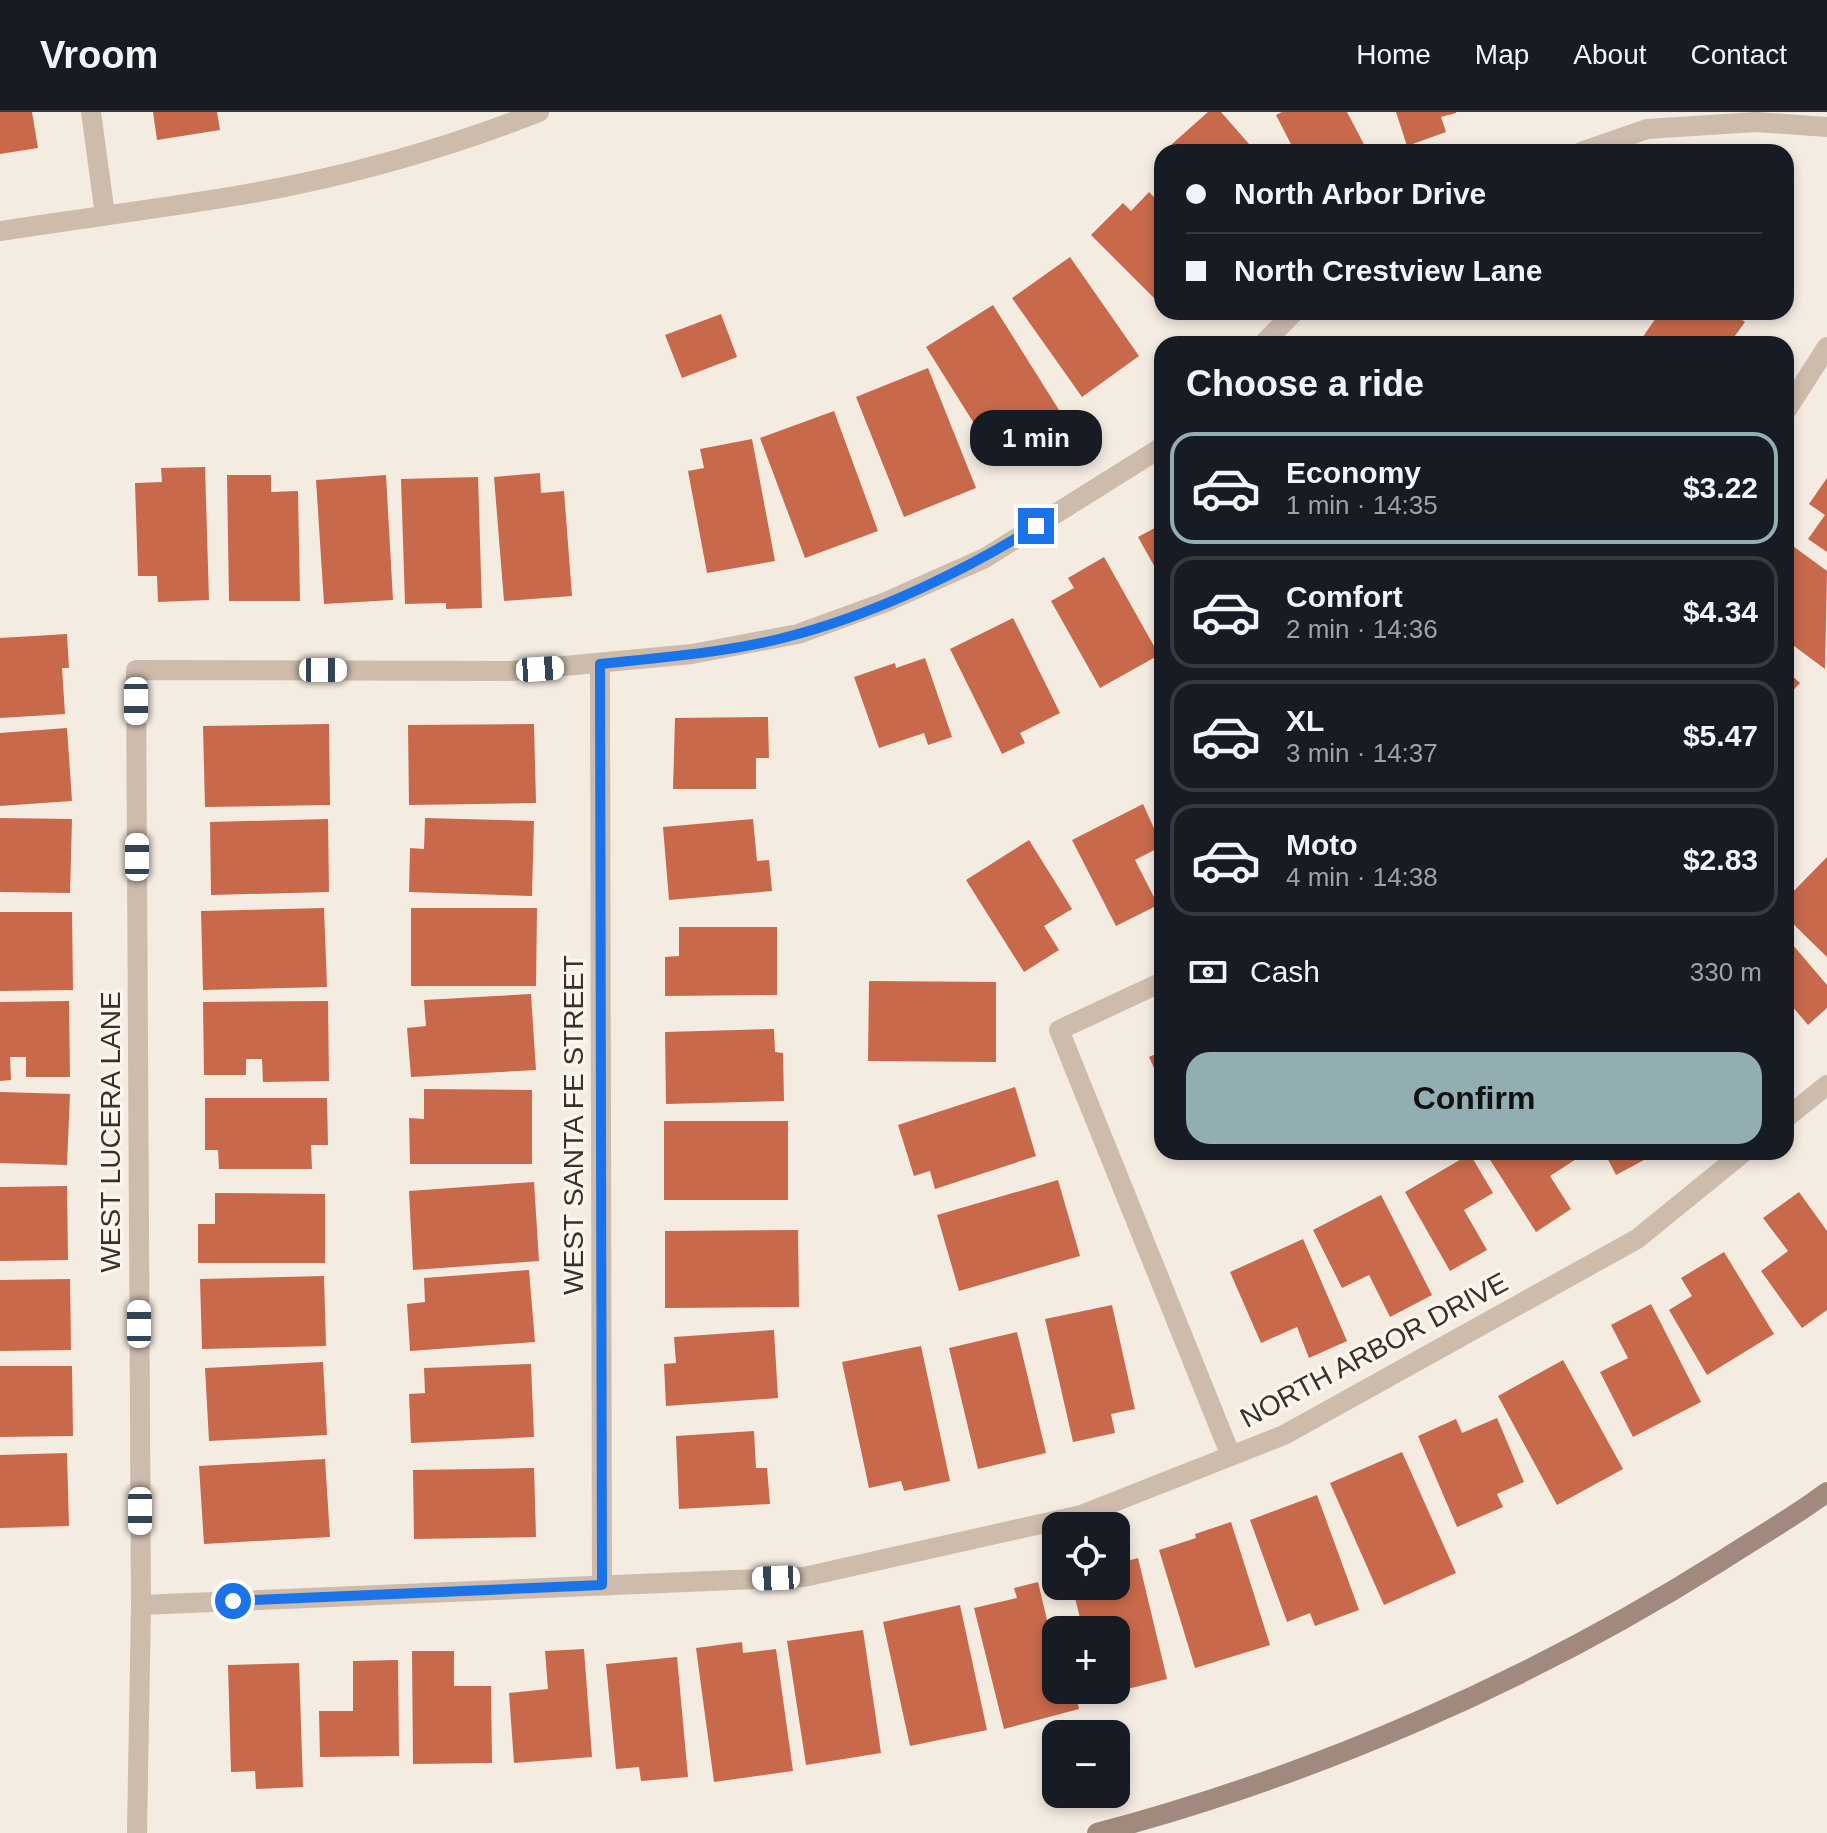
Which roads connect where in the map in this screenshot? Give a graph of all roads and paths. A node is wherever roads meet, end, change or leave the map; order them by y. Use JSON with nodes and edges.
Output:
{"nodes":[{"id":1,"x":91,"y":112,"type":"edge"},
{"id":2,"x":539,"y":112,"type":"edge"},
{"id":3,"x":1827,"y":127,"type":"edge"},
{"id":4,"x":1604,"y":144,"type":"edge"},
{"id":5,"x":105,"y":215,"type":"junction"},
{"id":6,"x":0,"y":231,"type":"edge"},
{"id":7,"x":1286,"y":320,"type":"edge"},
{"id":8,"x":1271,"y":336,"type":"edge"},
{"id":9,"x":1827,"y":347,"type":"edge"},
{"id":10,"x":1794,"y":399,"type":"edge"},
{"id":11,"x":1154,"y":452,"type":"edge"},
{"id":12,"x":600,"y":664,"type":"junction"},
{"id":13,"x":1154,"y":986,"type":"edge"},
{"id":14,"x":1827,"y":1085,"type":"edge"},
{"id":15,"x":1794,"y":1112,"type":"edge"},
{"id":16,"x":1734,"y":1160,"type":"edge"},
{"id":17,"x":1231,"y":1456,"type":"junction"},
{"id":18,"x":1827,"y":1492,"type":"edge"},
{"id":19,"x":602,"y":1585,"type":"junction"},
{"id":20,"x":141,"y":1605,"type":"junction"},
{"id":21,"x":137,"y":1833,"type":"edge"},
{"id":22,"x":1097,"y":1833,"type":"edge"}],
"edges":[{"from":1,"to":5,"type":"street"},
{"from":2,"to":5,"type":"street"},
{"from":3,"to":4,"type":"street"},
{"from":5,"to":6,"type":"street"},
{"from":7,"to":8,"type":"street"},
{"from":9,"to":10,"type":"street"},
{"from":11,"to":12,"type":"street"},
{"from":12,"to":19,"type":"street","name":"WEST SANTA FE STREET"},
{"from":12,"to":20,"type":"street","name":"WEST LUCERA LANE"},
{"from":13,"to":17,"type":"street"},
{"from":14,"to":15,"type":"street"},
{"from":16,"to":17,"type":"street","name":"NORTH ARBOR DRIVE"},
{"from":17,"to":19,"type":"street","name":"NORTH ARBOR DRIVE"},
{"from":18,"to":22,"type":"street"},
{"from":19,"to":20,"type":"street","name":"NORTH ARBOR DRIVE"},
{"from":20,"to":21,"type":"street","name":"WEST LUCERA LANE"}]}
